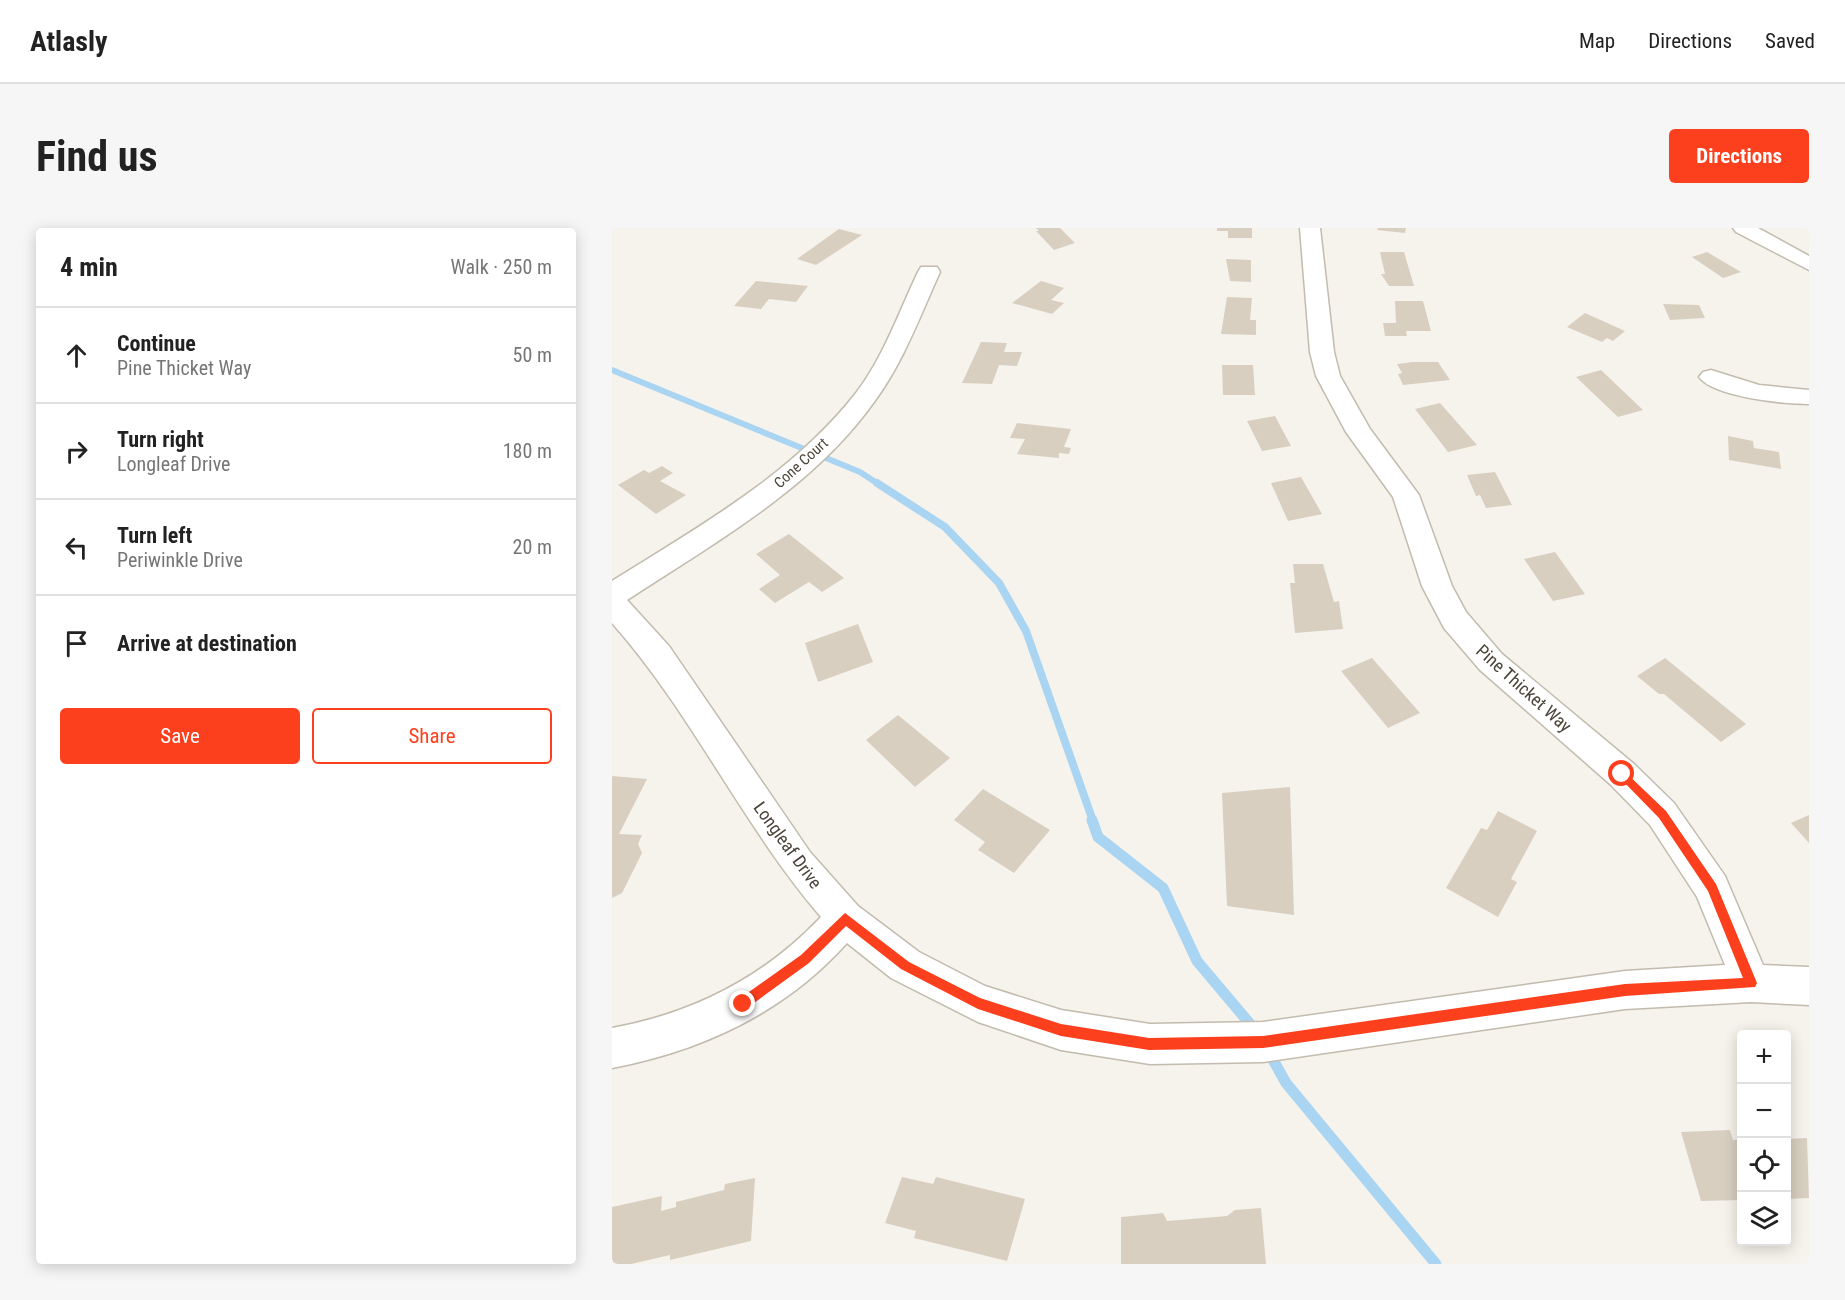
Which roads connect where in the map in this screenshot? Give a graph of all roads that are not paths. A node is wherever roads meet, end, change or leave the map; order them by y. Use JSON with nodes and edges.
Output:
{"nodes":[{"id":1,"x":1310,"y":228,"type":"edge"},
{"id":2,"x":1743,"y":228,"type":"edge"},
{"id":3,"x":1809,"y":264,"type":"edge"},
{"id":4,"x":928,"y":272,"type":"dead end"},
{"id":5,"x":1711,"y":377,"type":"dead end"},
{"id":6,"x":1809,"y":397,"type":"edge"},
{"id":7,"x":612,"y":595,"type":"edge"},
{"id":8,"x":612,"y":603,"type":"edge"},
{"id":9,"x":845,"y":918,"type":"junction"},
{"id":10,"x":1751,"y":983,"type":"junction"},
{"id":11,"x":1809,"y":986,"type":"edge"},
{"id":12,"x":612,"y":1048,"type":"edge"}],
"edges":[{"from":1,"to":10,"type":"street","name":"Pine Thicket Way"},
{"from":2,"to":3,"type":"street"},
{"from":4,"to":7,"type":"street","name":"Cone Court"},
{"from":5,"to":6,"type":"street"},
{"from":8,"to":9,"type":"street","name":"Longleaf Drive"},
{"from":9,"to":10,"type":"street","name":"Longleaf Drive"},
{"from":9,"to":12,"type":"street"},
{"from":10,"to":11,"type":"street","name":"Longleaf Drive"}]}
